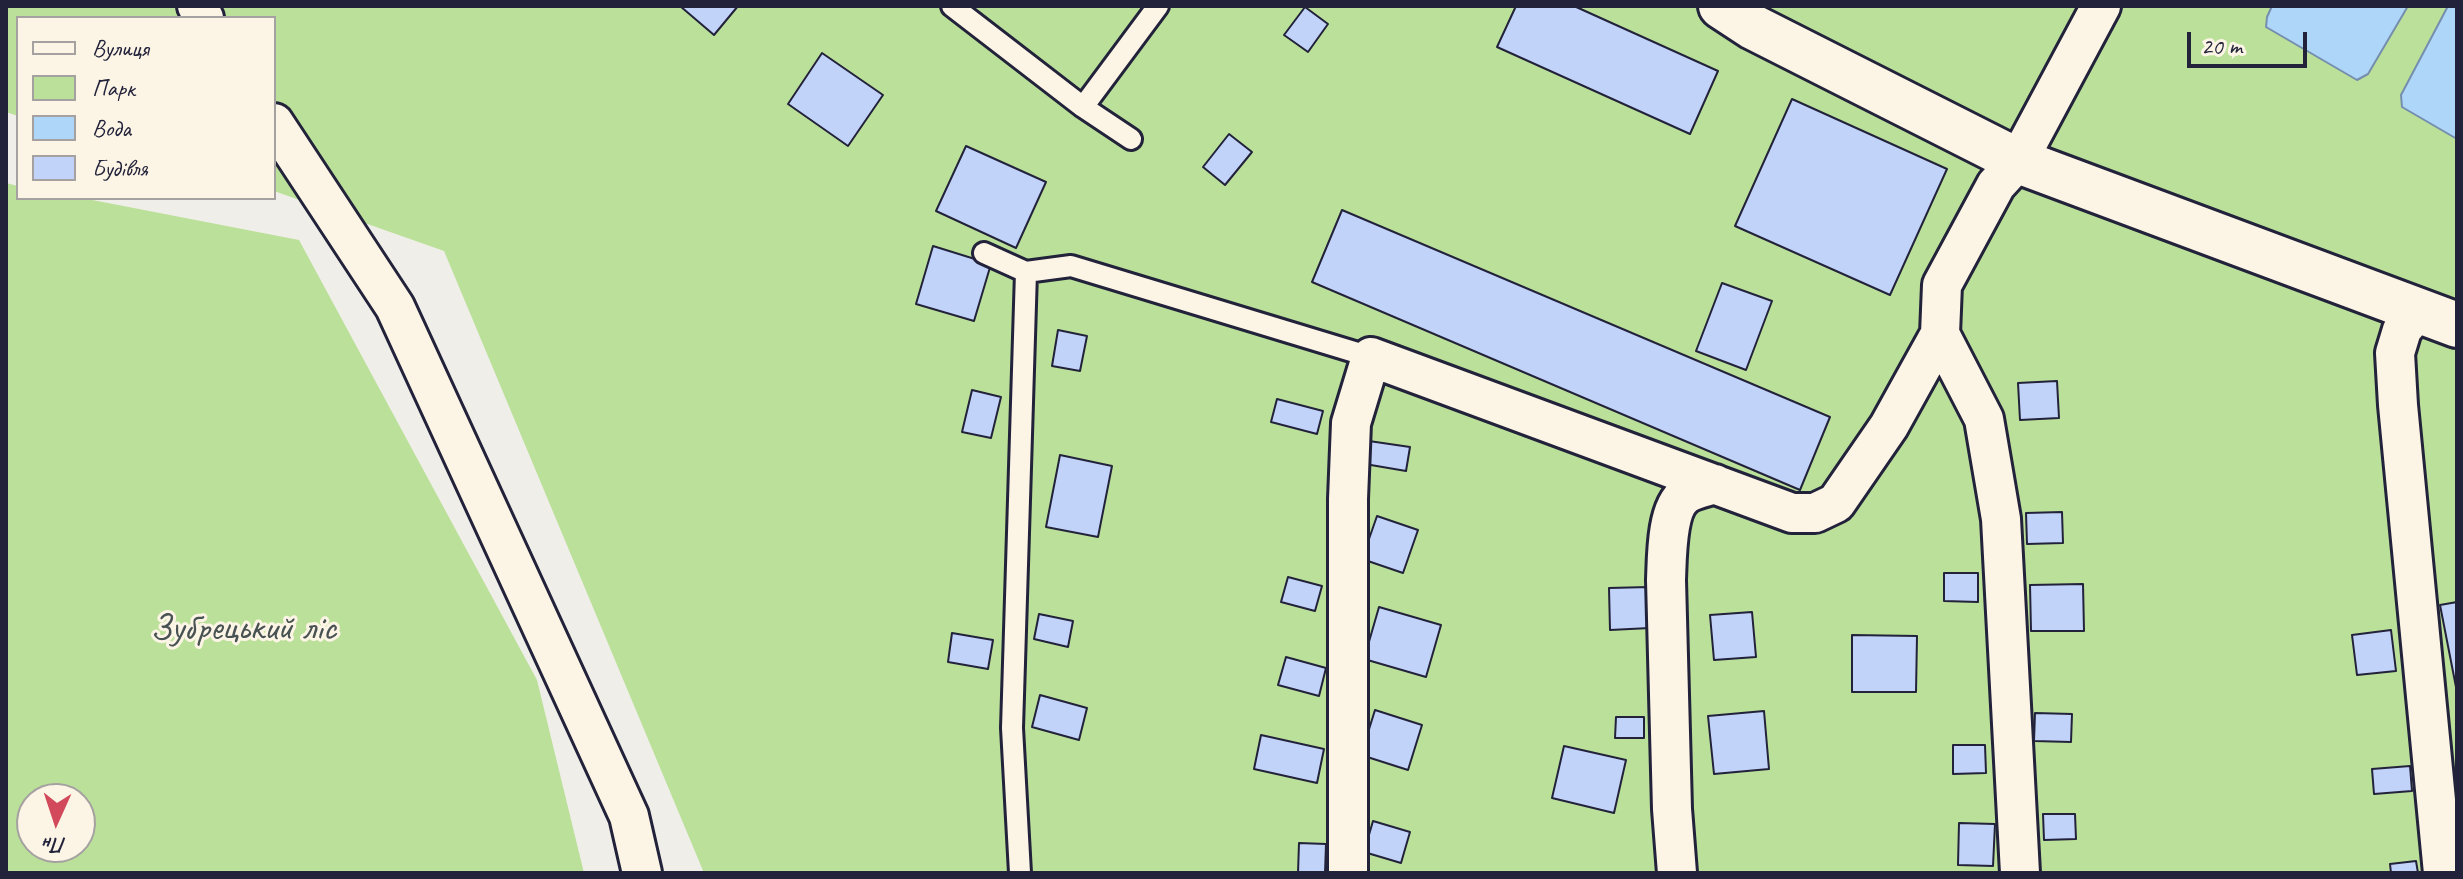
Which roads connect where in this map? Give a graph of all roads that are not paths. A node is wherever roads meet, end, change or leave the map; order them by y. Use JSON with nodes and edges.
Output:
{"nodes":[{"id":1,"x":952,"y":6,"type":"edge"},
{"id":2,"x":1158,"y":6,"type":"edge"},
{"id":3,"x":1721,"y":6,"type":"edge"},
{"id":4,"x":2101,"y":6,"type":"edge"},
{"id":5,"x":1083,"y":107,"type":"junction"},
{"id":6,"x":276,"y":126,"type":"edge"},
{"id":7,"x":1131,"y":139,"type":"dead end"},
{"id":8,"x":2018,"y":161,"type":"junction"},
{"id":9,"x":984,"y":253,"type":"dead end"},
{"id":10,"x":1026,"y":272,"type":"junction"},
{"id":11,"x":2438,"y":318,"type":"edge"},
{"id":12,"x":1940,"y":334,"type":"junction"},
{"id":13,"x":1371,"y":357,"type":"junction"},
{"id":14,"x":1715,"y":484,"type":"junction"},
{"id":15,"x":642,"y":873,"type":"edge"},
{"id":16,"x":1020,"y":873,"type":"edge"},
{"id":17,"x":1348,"y":873,"type":"edge"},
{"id":18,"x":1677,"y":873,"type":"edge"},
{"id":19,"x":2020,"y":873,"type":"edge"},
{"id":20,"x":2443,"y":873,"type":"edge"}],
"edges":[{"from":1,"to":5,"type":"lane"},
{"from":2,"to":5,"type":"lane"},
{"from":3,"to":8,"type":"street"},
{"from":4,"to":8,"type":"street"},
{"from":5,"to":7,"type":"lane"},
{"from":6,"to":15,"type":"street"},
{"from":8,"to":11,"type":"street"},
{"from":8,"to":12,"type":"street"},
{"from":9,"to":10,"type":"lane"},
{"from":10,"to":13,"type":"lane"},
{"from":10,"to":16,"type":"lane"},
{"from":11,"to":20,"type":"street"},
{"from":12,"to":14,"type":"street"},
{"from":12,"to":19,"type":"street"},
{"from":13,"to":14,"type":"street"},
{"from":13,"to":17,"type":"street"},
{"from":14,"to":18,"type":"street"}]}
